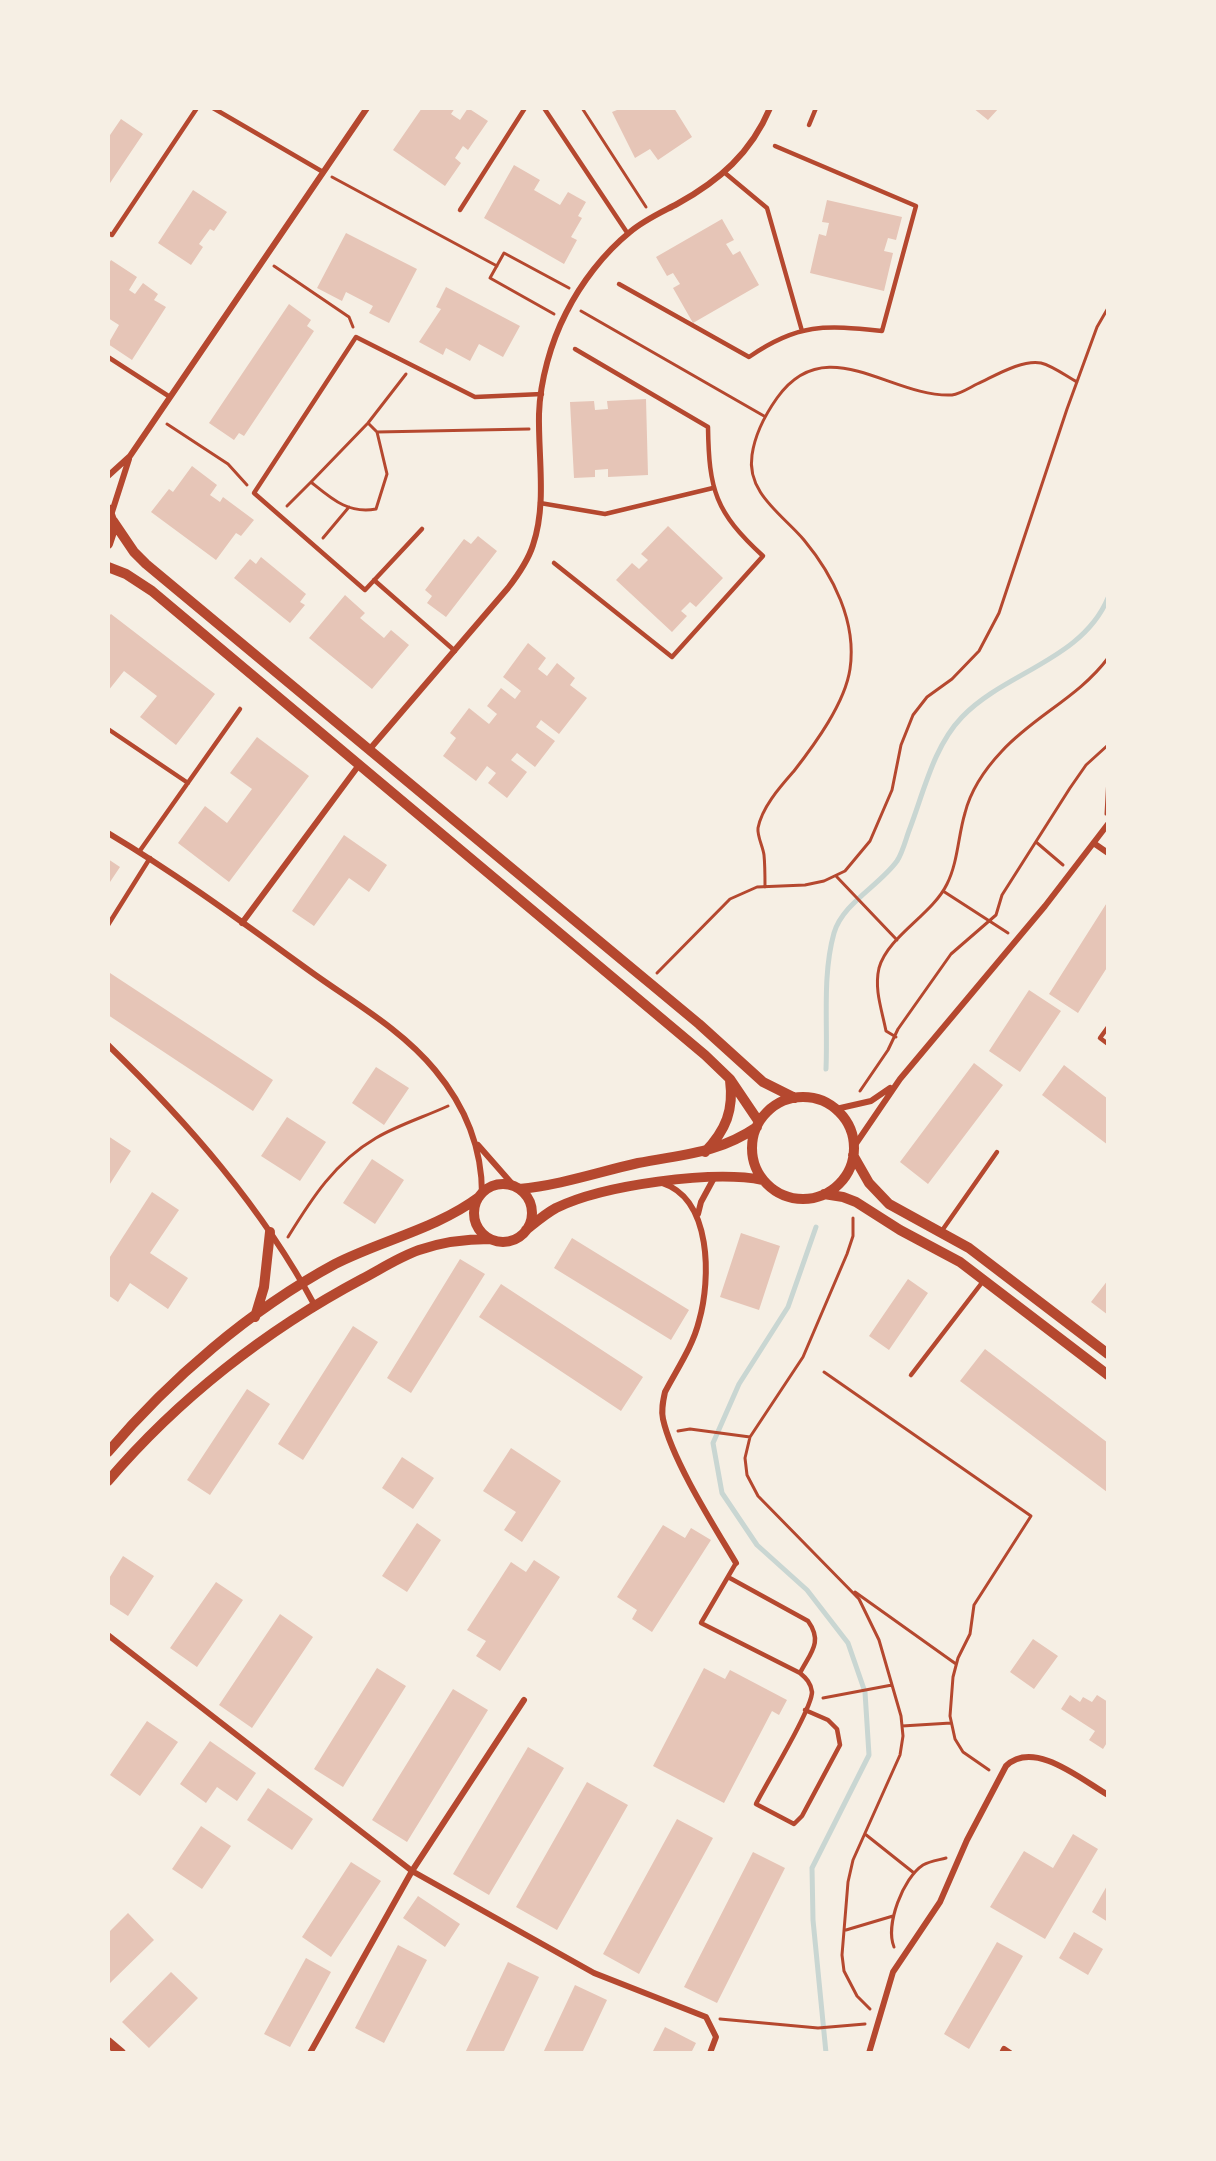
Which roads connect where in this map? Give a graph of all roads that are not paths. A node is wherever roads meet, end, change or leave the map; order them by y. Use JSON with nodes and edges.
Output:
{"nodes":[{"id":1,"x":197,"y":108,"type":"edge"},
{"id":2,"x":213,"y":108,"type":"edge"},
{"id":3,"x":367,"y":108,"type":"edge"},
{"id":4,"x":525,"y":108,"type":"edge"},
{"id":5,"x":544,"y":108,"type":"edge"},
{"id":6,"x":770,"y":108,"type":"edge"},
{"id":7,"x":816,"y":108,"type":"edge"},
{"id":8,"x":809,"y":125,"type":"dead end"},
{"id":9,"x":775,"y":146,"type":"dead end"},
{"id":10,"x":323,"y":172,"type":"junction"},
{"id":11,"x":725,"y":173,"type":"junction"},
{"id":12,"x":460,"y":210,"type":"dead end"},
{"id":13,"x":108,"y":233,"type":"edge"},
{"id":14,"x":628,"y":234,"type":"junction"},
{"id":15,"x":618,"y":284,"type":"dead end"},
{"id":16,"x":802,"y":331,"type":"junction"},
{"id":17,"x":575,"y":349,"type":"dead end"},
{"id":18,"x":108,"y":357,"type":"edge"},
{"id":19,"x":542,"y":394,"type":"junction"},
{"id":20,"x":170,"y":397,"type":"junction"},
{"id":21,"x":130,"y":456,"type":"junction"},
{"id":22,"x":108,"y":476,"type":"edge"},
{"id":23,"x":713,"y":488,"type":"junction"},
{"id":24,"x":539,"y":503,"type":"junction"},
{"id":25,"x":111,"y":515,"type":"edge"},
{"id":26,"x":422,"y":529,"type":"dead end"},
{"id":27,"x":108,"y":544,"type":"edge"},
{"id":28,"x":554,"y":563,"type":"dead end"},
{"id":29,"x":108,"y":567,"type":"edge"},
{"id":30,"x":374,"y":580,"type":"junction"},
{"id":31,"x":455,"y":651,"type":"junction"},
{"id":32,"x":240,"y":709,"type":"dead end"},
{"id":33,"x":108,"y":729,"type":"edge"},
{"id":34,"x":369,"y":750,"type":"junction"},
{"id":35,"x":359,"y":765,"type":"junction"},
{"id":36,"x":188,"y":783,"type":"junction"},
{"id":37,"x":1106,"y":826,"type":"edge"},
{"id":38,"x":108,"y":833,"type":"edge"},
{"id":39,"x":1095,"y":844,"type":"junction"},
{"id":40,"x":139,"y":852,"type":"junction"},
{"id":41,"x":1108,"y":853,"type":"edge"},
{"id":42,"x":150,"y":858,"type":"junction"},
{"id":43,"x":243,"y":922,"type":"junction"},
{"id":44,"x":108,"y":925,"type":"edge"},
{"id":45,"x":1108,"y":1027,"type":"edge"},
{"id":46,"x":1108,"y":1044,"type":"edge"},
{"id":47,"x":108,"y":1045,"type":"edge"},
{"id":48,"x":730,"y":1079,"type":"junction"},
{"id":49,"x":900,"y":1079,"type":"junction"},
{"id":50,"x":795,"y":1098,"type":"junction"},
{"id":51,"x":842,"y":1108,"type":"junction"},
{"id":52,"x":758,"y":1125,"type":"junction"},
{"id":53,"x":476,"y":1142,"type":"junction"},
{"id":54,"x":705,"y":1152,"type":"junction"},
{"id":55,"x":853,"y":1152,"type":"junction"},
{"id":56,"x":997,"y":1152,"type":"dead end"},
{"id":57,"x":715,"y":1176,"type":"junction"},
{"id":58,"x":763,"y":1180,"type":"junction"},
{"id":59,"x":658,"y":1182,"type":"junction"},
{"id":60,"x":516,"y":1187,"type":"junction"},
{"id":61,"x":824,"y":1194,"type":"junction"},
{"id":62,"x":480,"y":1196,"type":"junction"},
{"id":63,"x":698,"y":1215,"type":"junction"},
{"id":64,"x":526,"y":1230,"type":"junction"},
{"id":65,"x":270,"y":1232,"type":"junction"},
{"id":66,"x":941,"y":1232,"type":"junction"},
{"id":67,"x":490,"y":1239,"type":"junction"},
{"id":68,"x":984,"y":1280,"type":"junction"},
{"id":69,"x":303,"y":1284,"type":"junction"},
{"id":70,"x":315,"y":1306,"type":"junction"},
{"id":71,"x":255,"y":1317,"type":"junction"},
{"id":72,"x":1108,"y":1354,"type":"edge"},
{"id":73,"x":911,"y":1375,"type":"dead end"},
{"id":74,"x":1108,"y":1376,"type":"edge"},
{"id":75,"x":108,"y":1452,"type":"edge"},
{"id":76,"x":108,"y":1481,"type":"edge"},
{"id":77,"x":736,"y":1563,"type":"joint"},
{"id":78,"x":728,"y":1577,"type":"junction"},
{"id":79,"x":108,"y":1635,"type":"edge"},
{"id":80,"x":800,"y":1672,"type":"junction"},
{"id":81,"x":524,"y":1700,"type":"dead end"},
{"id":82,"x":806,"y":1710,"type":"junction"},
{"id":83,"x":1108,"y":1795,"type":"edge"},
{"id":84,"x":412,"y":1871,"type":"junction"},
{"id":85,"x":108,"y":2042,"type":"edge"},
{"id":86,"x":121,"y":2053,"type":"edge"},
{"id":87,"x":310,"y":2053,"type":"edge"},
{"id":88,"x":710,"y":2053,"type":"edge"},
{"id":89,"x":869,"y":2053,"type":"edge"},
{"id":90,"x":1002,"y":2053,"type":"edge"},
{"id":91,"x":1010,"y":2053,"type":"edge"}],
"edges":[{"from":1,"to":13,"type":"lane"},
{"from":2,"to":10,"type":"lane"},
{"from":3,"to":10,"type":"street"},
{"from":4,"to":12,"type":"lane"},
{"from":5,"to":14,"type":"lane"},
{"from":6,"to":11,"type":"street"},
{"from":7,"to":8,"type":"lane"},
{"from":9,"to":16,"type":"lane"},
{"from":10,"to":20,"type":"street"},
{"from":11,"to":14,"type":"street"},
{"from":11,"to":16,"type":"lane"},
{"from":14,"to":19,"type":"street"},
{"from":15,"to":16,"type":"lane"},
{"from":17,"to":23,"type":"lane"},
{"from":18,"to":20,"type":"lane"},
{"from":19,"to":24,"type":"street"},
{"from":19,"to":30,"type":"lane"},
{"from":20,"to":21,"type":"street"},
{"from":21,"to":22,"type":"street"},
{"from":21,"to":25,"type":"street"},
{"from":23,"to":24,"type":"lane"},
{"from":23,"to":28,"type":"lane"},
{"from":24,"to":31,"type":"street"},
{"from":25,"to":27,"type":"street"},
{"from":25,"to":34,"type":"street"},
{"from":26,"to":30,"type":"lane"},
{"from":29,"to":35,"type":"street"},
{"from":30,"to":31,"type":"lane"},
{"from":31,"to":34,"type":"street"},
{"from":32,"to":36,"type":"lane"},
{"from":33,"to":36,"type":"lane"},
{"from":34,"to":50,"type":"street"},
{"from":35,"to":43,"type":"street"},
{"from":35,"to":48,"type":"street"},
{"from":36,"to":40,"type":"lane"},
{"from":37,"to":39,"type":"street"},
{"from":38,"to":40,"type":"street"},
{"from":39,"to":41,"type":"street"},
{"from":39,"to":49,"type":"street"},
{"from":40,"to":42,"type":"street"},
{"from":42,"to":43,"type":"street"},
{"from":42,"to":44,"type":"lane"},
{"from":43,"to":53,"type":"street"},
{"from":45,"to":46,"type":"lane"},
{"from":47,"to":65,"type":"street"},
{"from":48,"to":52,"type":"street"},
{"from":48,"to":54,"type":"street"},
{"from":49,"to":51,"type":"street"},
{"from":49,"to":55,"type":"street"},
{"from":50,"to":51,"type":"street"},
{"from":50,"to":52,"type":"street"},
{"from":51,"to":55,"type":"street"},
{"from":52,"to":54,"type":"street"},
{"from":52,"to":58,"type":"street"},
{"from":53,"to":60,"type":"street"},
{"from":53,"to":62,"type":"street"},
{"from":54,"to":60,"type":"street"},
{"from":55,"to":61,"type":"street"},
{"from":55,"to":66,"type":"street"},
{"from":56,"to":66,"type":"lane"},
{"from":57,"to":58,"type":"street"},
{"from":57,"to":59,"type":"street"},
{"from":57,"to":63,"type":"street"},
{"from":58,"to":61,"type":"street"},
{"from":59,"to":63,"type":"street"},
{"from":59,"to":64,"type":"street"},
{"from":60,"to":62,"type":"street"},
{"from":60,"to":64,"type":"street"},
{"from":61,"to":68,"type":"street"},
{"from":62,"to":67,"type":"street"},
{"from":62,"to":69,"type":"street"},
{"from":63,"to":77,"type":"street"},
{"from":64,"to":67,"type":"street"},
{"from":65,"to":69,"type":"street"},
{"from":65,"to":71,"type":"street"},
{"from":66,"to":72,"type":"street"},
{"from":67,"to":70,"type":"street"},
{"from":68,"to":73,"type":"lane"},
{"from":68,"to":74,"type":"street"},
{"from":69,"to":70,"type":"street"},
{"from":69,"to":71,"type":"street"},
{"from":70,"to":76,"type":"street"},
{"from":71,"to":75,"type":"street"},
{"from":77,"to":78,"type":"lane"},
{"from":78,"to":80,"type":"lane"},
{"from":78,"to":80,"type":"lane"},
{"from":79,"to":84,"type":"street"},
{"from":80,"to":82,"type":"lane"},
{"from":81,"to":84,"type":"street"},
{"from":82,"to":82,"type":"lane"},
{"from":83,"to":89,"type":"street"},
{"from":84,"to":87,"type":"street"},
{"from":84,"to":88,"type":"street"},
{"from":85,"to":86,"type":"street"},
{"from":90,"to":91,"type":"street"}]}
